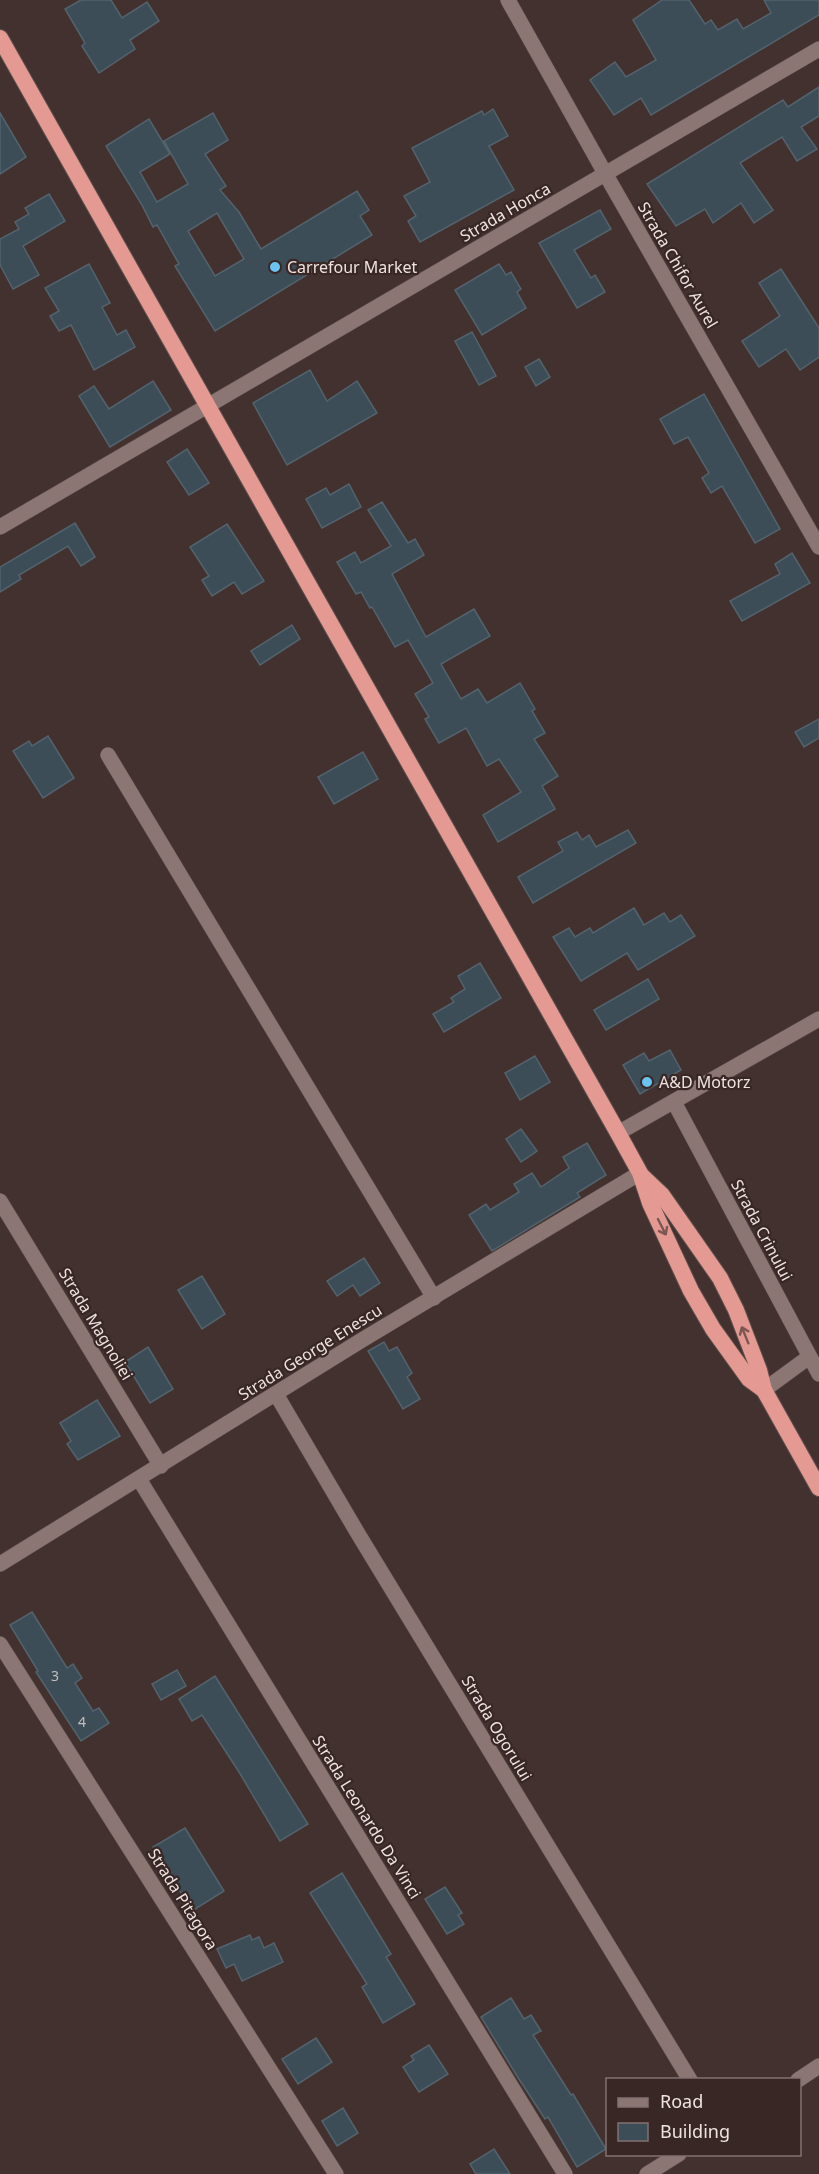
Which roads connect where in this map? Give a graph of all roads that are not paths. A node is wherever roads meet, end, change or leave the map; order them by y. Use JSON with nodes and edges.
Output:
{"nodes":[{"id":1,"x":508,"y":0,"type":"edge"},
{"id":2,"x":0,"y":38,"type":"edge"},
{"id":3,"x":819,"y":49,"type":"edge"},
{"id":4,"x":606,"y":175,"type":"junction"},
{"id":5,"x":207,"y":404,"type":"junction"},
{"id":6,"x":0,"y":527,"type":"edge"},
{"id":7,"x":819,"y":547,"type":"edge"},
{"id":8,"x":108,"y":755,"type":"dead end"},
{"id":9,"x":819,"y":1019,"type":"edge"},
{"id":10,"x":674,"y":1102,"type":"junction"},
{"id":11,"x":618,"y":1132,"type":"junction"},
{"id":12,"x":639,"y":1173,"type":"junction"},
{"id":13,"x":0,"y":1201,"type":"edge"},
{"id":14,"x":434,"y":1298,"type":"junction"},
{"id":15,"x":809,"y":1357,"type":"junction"},
{"id":16,"x":819,"y":1374,"type":"edge"},
{"id":17,"x":764,"y":1390,"type":"junction"},
{"id":18,"x":276,"y":1394,"type":"junction"},
{"id":19,"x":161,"y":1466,"type":"junction"},
{"id":20,"x":139,"y":1479,"type":"junction"},
{"id":21,"x":819,"y":1488,"type":"edge"},
{"id":22,"x":0,"y":1564,"type":"edge"},
{"id":23,"x":0,"y":1644,"type":"edge"},
{"id":24,"x":819,"y":2066,"type":"edge"},
{"id":25,"x":689,"y":2078,"type":"edge"},
{"id":26,"x":800,"y":2078,"type":"edge"},
{"id":27,"x":676,"y":2156,"type":"edge"},
{"id":28,"x":336,"y":2174,"type":"edge"},
{"id":29,"x":565,"y":2174,"type":"edge"},
{"id":30,"x":647,"y":2174,"type":"edge"}],
"edges":[{"from":1,"to":4,"type":"street","name":"Strada Chifor Aurel"},
{"from":2,"to":5,"type":"highway"},
{"from":3,"to":4,"type":"street","name":"Strada Honca"},
{"from":4,"to":5,"type":"street","name":"Strada Honca"},
{"from":4,"to":7,"type":"street","name":"Strada Chifor Aurel"},
{"from":5,"to":6,"type":"street","name":"Strada Honca"},
{"from":5,"to":11,"type":"highway"},
{"from":8,"to":14,"type":"street"},
{"from":9,"to":10,"type":"street"},
{"from":10,"to":11,"type":"street"},
{"from":10,"to":15,"type":"street","name":"Strada Crinului"},
{"from":11,"to":12,"type":"highway"},
{"from":12,"to":14,"type":"street","name":"Strada George Enescu"},
{"from":12,"to":17,"type":"highway","one_way":true},
{"from":17,"to":12,"type":"highway","one_way":true},
{"from":13,"to":19,"type":"street","name":"Strada Magnoliei"},
{"from":14,"to":18,"type":"street","name":"Strada George Enescu"},
{"from":15,"to":16,"type":"street","name":"Strada Crinului"},
{"from":15,"to":17,"type":"street"},
{"from":17,"to":21,"type":"highway"},
{"from":18,"to":19,"type":"street","name":"Strada George Enescu"},
{"from":18,"to":25,"type":"street","name":"Strada Ogorului"},
{"from":19,"to":20,"type":"street","name":"Strada George Enescu"},
{"from":20,"to":22,"type":"street","name":"Strada George Enescu"},
{"from":20,"to":29,"type":"street","name":"Strada Leonardo Da Vinci"},
{"from":23,"to":28,"type":"street","name":"Strada Pitagora"},
{"from":24,"to":26,"type":"street"},
{"from":27,"to":30,"type":"street"}]}
